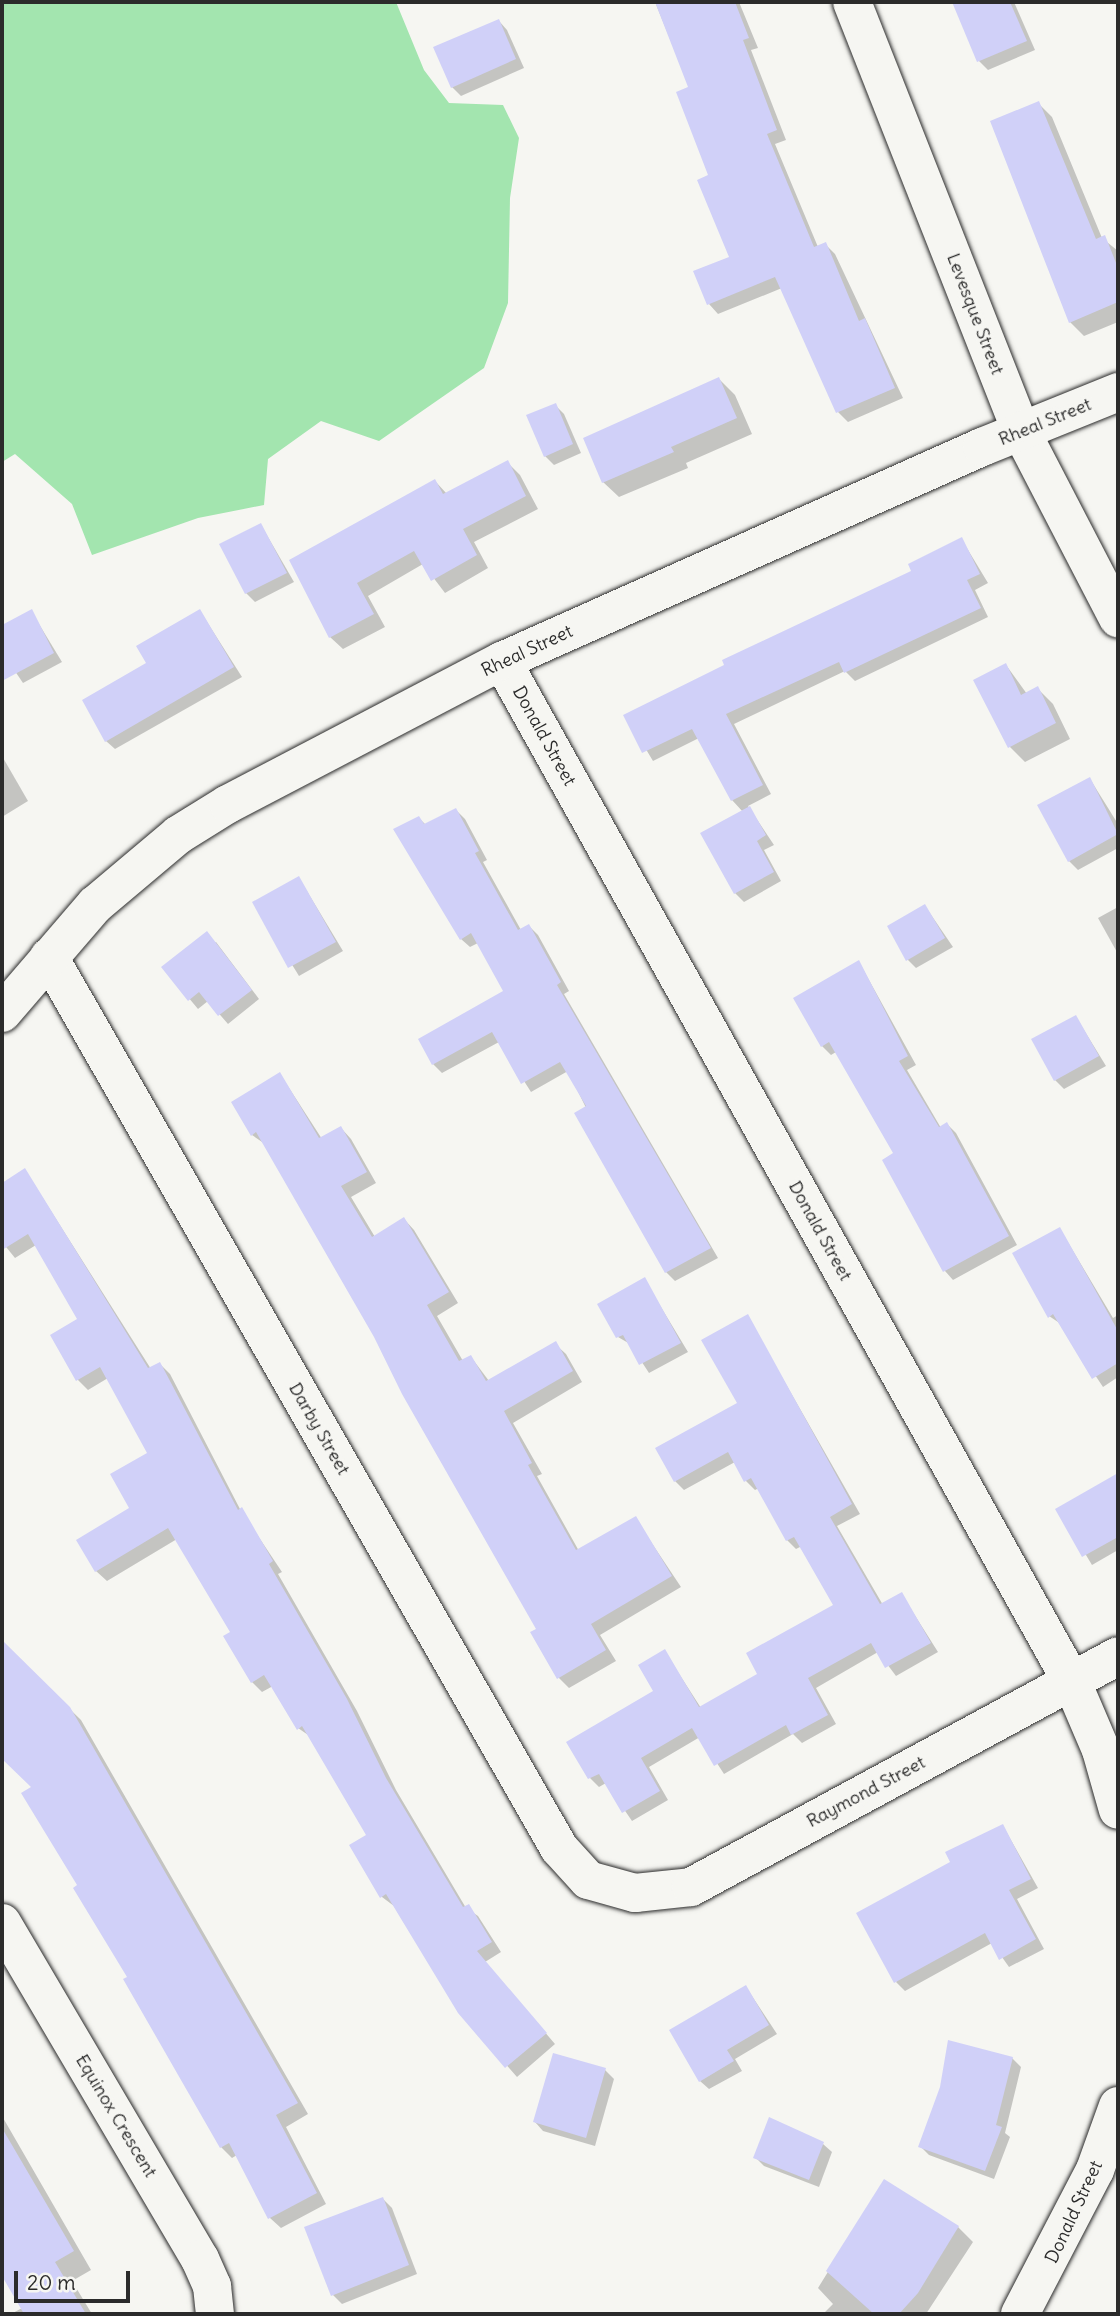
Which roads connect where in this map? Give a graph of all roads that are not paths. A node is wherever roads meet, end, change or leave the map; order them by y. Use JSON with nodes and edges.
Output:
{"nodes":[{"id":1,"x":852,"y":2,"type":"edge"},
{"id":2,"x":1118,"y":392,"type":"edge"},
{"id":3,"x":1021,"y":432,"type":"junction"},
{"id":4,"x":1118,"y":618,"type":"edge"},
{"id":5,"x":502,"y":661,"type":"junction"},
{"id":6,"x":49,"y":957,"type":"junction"},
{"id":7,"x":2,"y":1013,"type":"edge"},
{"id":8,"x":1118,"y":1656,"type":"edge"},
{"id":9,"x":1072,"y":1682,"type":"junction"},
{"id":10,"x":1118,"y":1810,"type":"edge"},
{"id":11,"x":605,"y":1887,"type":"joint"},
{"id":12,"x":2,"y":1923,"type":"edge"},
{"id":13,"x":1118,"y":2106,"type":"edge"},
{"id":14,"x":215,"y":2314,"type":"edge"},
{"id":15,"x":1020,"y":2314,"type":"edge"}],
"edges":[{"from":1,"to":3,"type":"street","name":"Levesque Street"},
{"from":2,"to":3,"type":"street","name":"Rheal Street"},
{"from":3,"to":4,"type":"street","name":"Levesque Street"},
{"from":3,"to":5,"type":"street","name":"Rheal Street"},
{"from":5,"to":6,"type":"street","name":"Rheal Street"},
{"from":5,"to":9,"type":"street","name":"Donald Street"},
{"from":6,"to":7,"type":"street","name":"Rheal Street"},
{"from":6,"to":11,"type":"street","name":"Darby Street"},
{"from":8,"to":9,"type":"street","name":"Raymond Street"},
{"from":9,"to":10,"type":"street","name":"Donald Street"},
{"from":9,"to":11,"type":"street","name":"Raymond Street"},
{"from":12,"to":14,"type":"street","name":"Equinox Crescent"},
{"from":13,"to":15,"type":"street","name":"Donald Street"}]}
